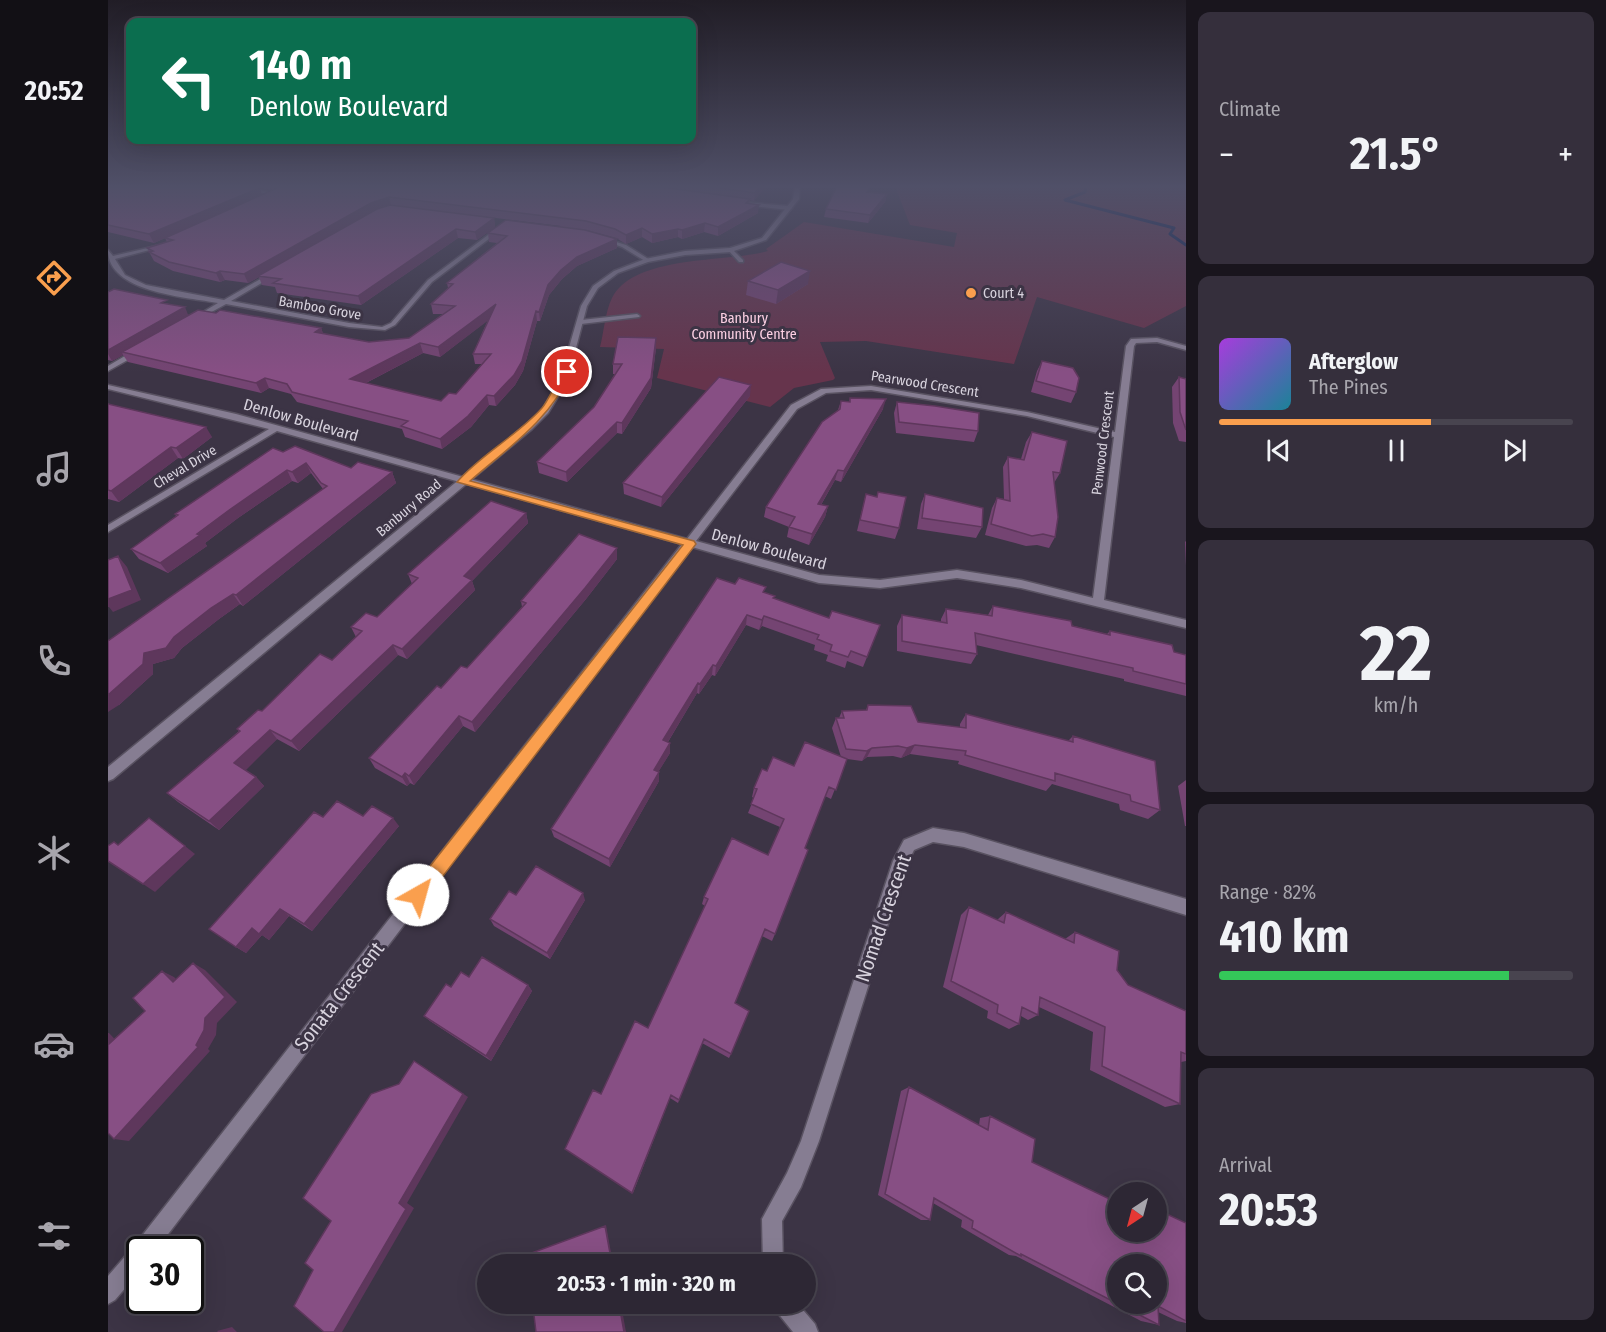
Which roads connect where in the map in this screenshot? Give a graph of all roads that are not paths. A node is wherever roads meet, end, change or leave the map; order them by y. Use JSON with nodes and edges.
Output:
{"nodes":[{"id":1,"x":144,"y":248,"type":"edge"},
{"id":2,"x":474,"y":248,"type":"edge"},
{"id":3,"x":628,"y":248,"type":"edge"},
{"id":4,"x":731,"y":249,"type":"joint"},
{"id":5,"x":110,"y":255,"type":"edge"},
{"id":6,"x":647,"y":260,"type":"junction"},
{"id":7,"x":741,"y":261,"type":"dead end"},
{"id":8,"x":276,"y":272,"type":"edge"},
{"id":9,"x":224,"y":302,"type":"junction"},
{"id":10,"x":637,"y":316,"type":"dead end"},
{"id":11,"x":580,"y":322,"type":"junction"},
{"id":12,"x":185,"y":325,"type":"edge"},
{"id":13,"x":147,"y":347,"type":"edge"},
{"id":14,"x":1186,"y":348,"type":"edge"},
{"id":15,"x":108,"y":369,"type":"edge"},
{"id":16,"x":108,"y":387,"type":"edge"},
{"id":17,"x":276,"y":428,"type":"junction"},
{"id":18,"x":1117,"y":435,"type":"junction"},
{"id":19,"x":462,"y":482,"type":"junction"},
{"id":20,"x":108,"y":529,"type":"edge"},
{"id":21,"x":690,"y":544,"type":"junction"},
{"id":22,"x":1098,"y":604,"type":"junction"},
{"id":23,"x":1186,"y":624,"type":"edge"},
{"id":24,"x":108,"y":775,"type":"edge"},
{"id":25,"x":1186,"y":907,"type":"edge"},
{"id":26,"x":154,"y":1236,"type":"edge"},
{"id":27,"x":773,"y":1254,"type":"edge"},
{"id":28,"x":126,"y":1271,"type":"edge"},
{"id":29,"x":108,"y":1293,"type":"edge"},
{"id":30,"x":793,"y":1314,"type":"edge"},
{"id":31,"x":807,"y":1332,"type":"edge"}],
"edges":[{"from":1,"to":5,"type":"street"},
{"from":2,"to":9,"type":"street","name":"Bamboo Grove"},
{"from":3,"to":6,"type":"street"},
{"from":4,"to":6,"type":"street","name":"Banbury Road"},
{"from":4,"to":7,"type":"street"},
{"from":5,"to":9,"type":"street","name":"Bamboo Grove"},
{"from":6,"to":11,"type":"street","name":"Banbury Road"},
{"from":8,"to":9,"type":"street"},
{"from":9,"to":12,"type":"street"},
{"from":10,"to":11,"type":"street"},
{"from":11,"to":19,"type":"street","name":"Banbury Road"},
{"from":13,"to":15,"type":"street"},
{"from":14,"to":18,"type":"street","name":"Penwood Crescent"},
{"from":16,"to":17,"type":"street","name":"Denlow Boulevard"},
{"from":17,"to":19,"type":"street","name":"Denlow Boulevard"},
{"from":17,"to":20,"type":"street","name":"Cheval Drive"},
{"from":18,"to":21,"type":"street","name":"Pearwood Crescent"},
{"from":18,"to":22,"type":"street","name":"Penwood Crescent"},
{"from":19,"to":21,"type":"street","name":"Denlow Boulevard"},
{"from":19,"to":24,"type":"street","name":"Banbury Road"},
{"from":21,"to":22,"type":"street","name":"Denlow Boulevard"},
{"from":21,"to":26,"type":"street","name":"Sonata Crescent"},
{"from":22,"to":23,"type":"street","name":"Denlow Boulevard"},
{"from":25,"to":27,"type":"street","name":"Nomad Crescent"},
{"from":28,"to":29,"type":"street"},
{"from":30,"to":31,"type":"street"}]}
